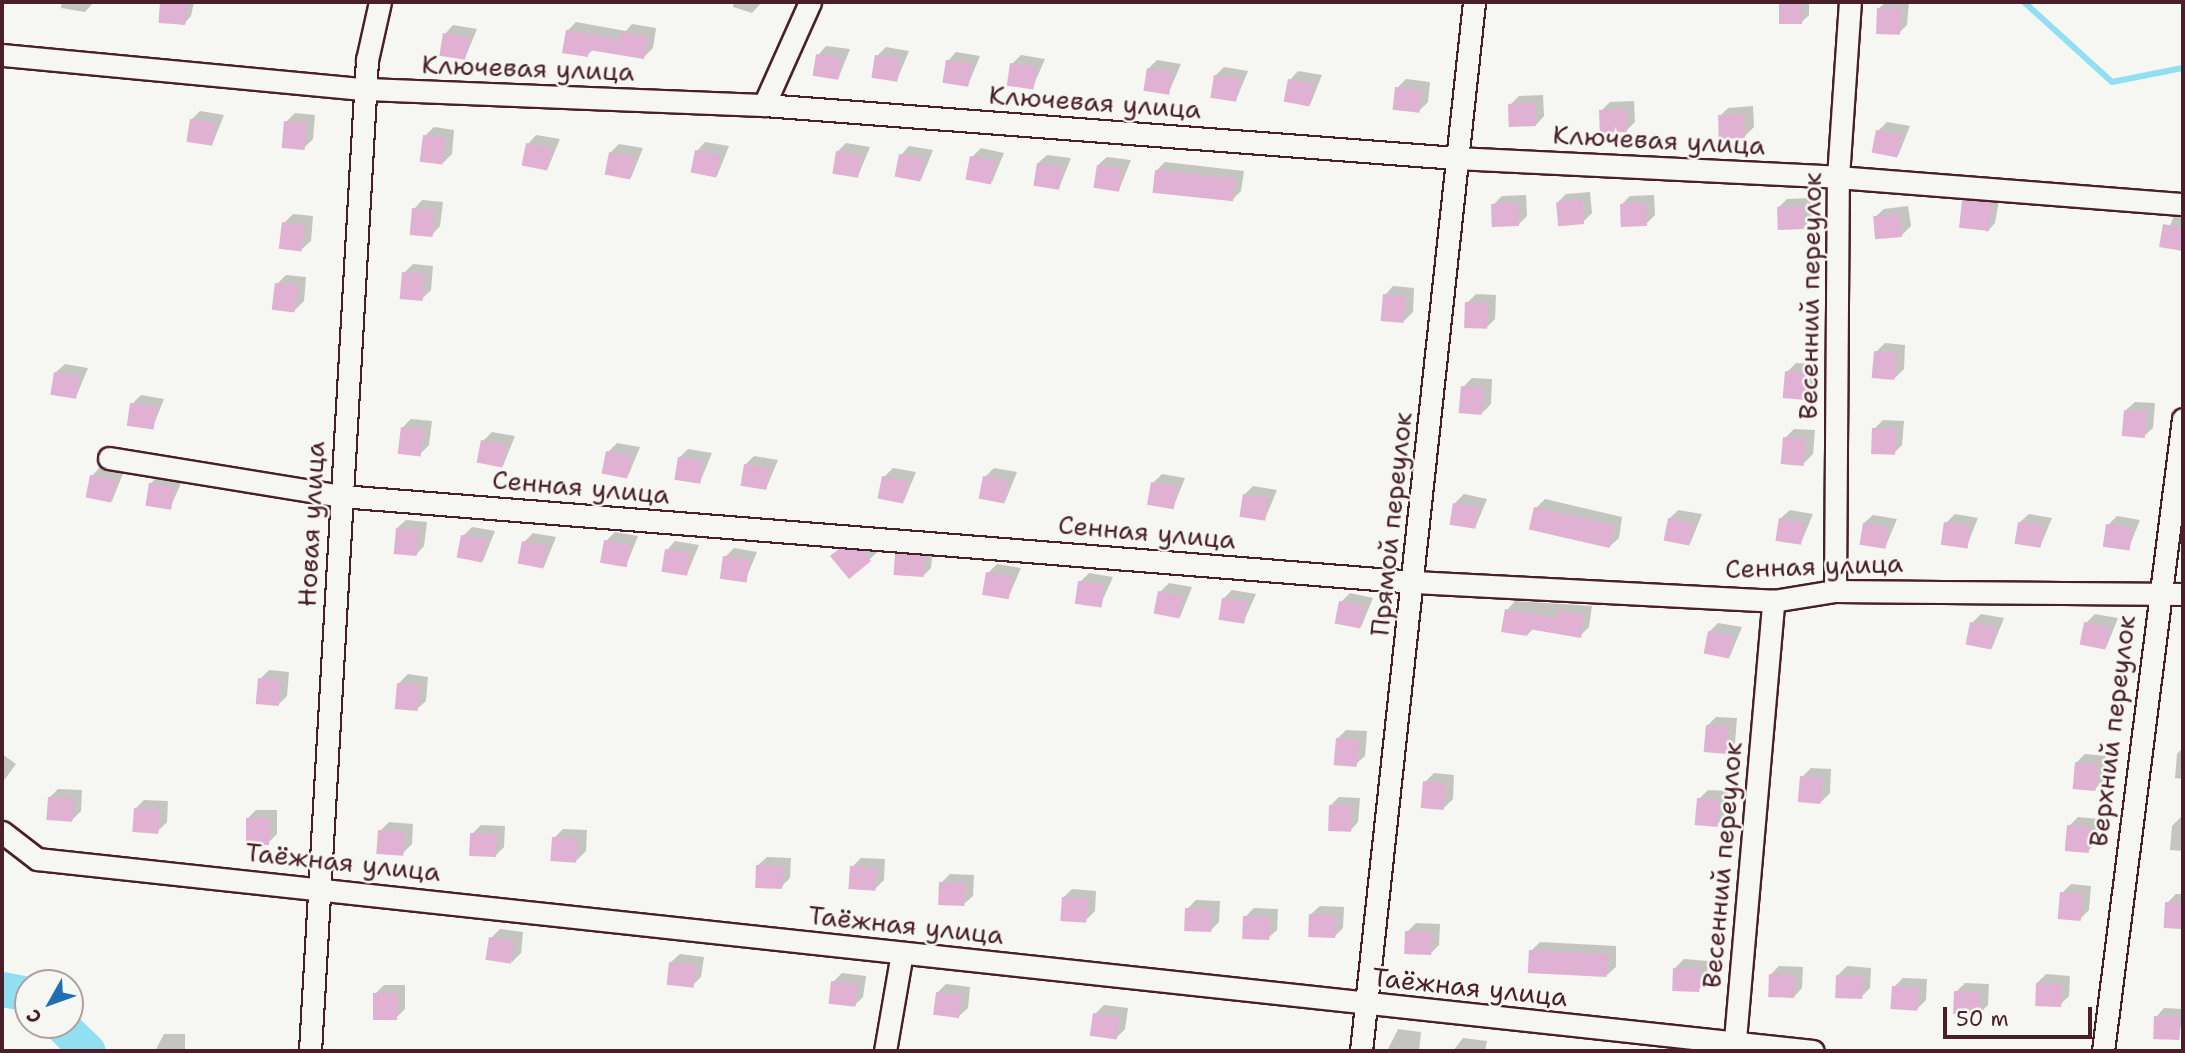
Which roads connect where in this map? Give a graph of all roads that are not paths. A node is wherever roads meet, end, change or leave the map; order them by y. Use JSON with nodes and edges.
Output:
{"nodes":[{"id":1,"x":380,"y":2,"type":"edge"},
{"id":2,"x":810,"y":2,"type":"edge"},
{"id":3,"x":1474,"y":2,"type":"edge"},
{"id":4,"x":1850,"y":2,"type":"edge"},
{"id":5,"x":2,"y":55,"type":"edge"},
{"id":6,"x":365,"y":89,"type":"junction"},
{"id":7,"x":764,"y":105,"type":"junction"},
{"id":8,"x":1456,"y":158,"type":"junction"},
{"id":9,"x":1838,"y":177,"type":"junction"},
{"id":10,"x":2183,"y":204,"type":"edge"},
{"id":11,"x":2183,"y":419,"type":"edge"},
{"id":12,"x":109,"y":458,"type":"dead end"},
{"id":13,"x":341,"y":496,"type":"junction"},
{"id":14,"x":1413,"y":582,"type":"junction"},
{"id":15,"x":2157,"y":590,"type":"junction"},
{"id":16,"x":1835,"y":591,"type":"junction"},
{"id":17,"x":2183,"y":594,"type":"edge"},
{"id":18,"x":1773,"y":601,"type":"junction"},
{"id":19,"x":2,"y":832,"type":"edge"},
{"id":20,"x":320,"y":887,"type":"junction"},
{"id":21,"x":902,"y":953,"type":"junction"},
{"id":22,"x":1367,"y":1005,"type":"junction"},
{"id":23,"x":1734,"y":1046,"type":"edge"},
{"id":24,"x":310,"y":1051,"type":"edge"},
{"id":25,"x":885,"y":1051,"type":"edge"},
{"id":26,"x":1361,"y":1051,"type":"edge"},
{"id":27,"x":1813,"y":1051,"type":"edge"},
{"id":28,"x":2102,"y":1051,"type":"edge"}],
"edges":[{"from":1,"to":6,"type":"street","name":"Новая улица"},
{"from":2,"to":7,"type":"street"},
{"from":3,"to":8,"type":"street","name":"Прямой переулок"},
{"from":4,"to":9,"type":"street","name":"Весенний переулок"},
{"from":5,"to":6,"type":"street","name":"Ключевая улица"},
{"from":6,"to":7,"type":"street","name":"Ключевая улица"},
{"from":6,"to":13,"type":"street","name":"Новая улица"},
{"from":7,"to":8,"type":"street","name":"Ключевая улица"},
{"from":8,"to":9,"type":"street","name":"Ключевая улица"},
{"from":8,"to":14,"type":"street","name":"Прямой переулок"},
{"from":9,"to":10,"type":"street","name":"Ключевая улица"},
{"from":9,"to":16,"type":"street","name":"Весенний переулок"},
{"from":11,"to":15,"type":"street","name":"Верхний переулок"},
{"from":12,"to":13,"type":"street","name":"Сенная улица"},
{"from":13,"to":14,"type":"street","name":"Сенная улица"},
{"from":13,"to":20,"type":"street","name":"Новая улица"},
{"from":14,"to":18,"type":"street","name":"Сенная улица"},
{"from":14,"to":22,"type":"street","name":"Прямой переулок"},
{"from":15,"to":16,"type":"street","name":"Сенная улица"},
{"from":15,"to":17,"type":"street","name":"Сенная улица"},
{"from":15,"to":28,"type":"street","name":"Верхний переулок"},
{"from":16,"to":18,"type":"street","name":"Сенная улица"},
{"from":18,"to":23,"type":"street","name":"Весенний переулок"},
{"from":19,"to":20,"type":"street","name":"Таёжная улица"},
{"from":20,"to":21,"type":"street","name":"Таёжная улица"},
{"from":20,"to":24,"type":"street","name":"Новая улица"},
{"from":21,"to":22,"type":"street","name":"Таёжная улица"},
{"from":21,"to":25,"type":"street"},
{"from":22,"to":23,"type":"street","name":"Таёжная улица"},
{"from":22,"to":26,"type":"street","name":"Прямой переулок"},
{"from":23,"to":27,"type":"street","name":"Таёжная улица"}]}
